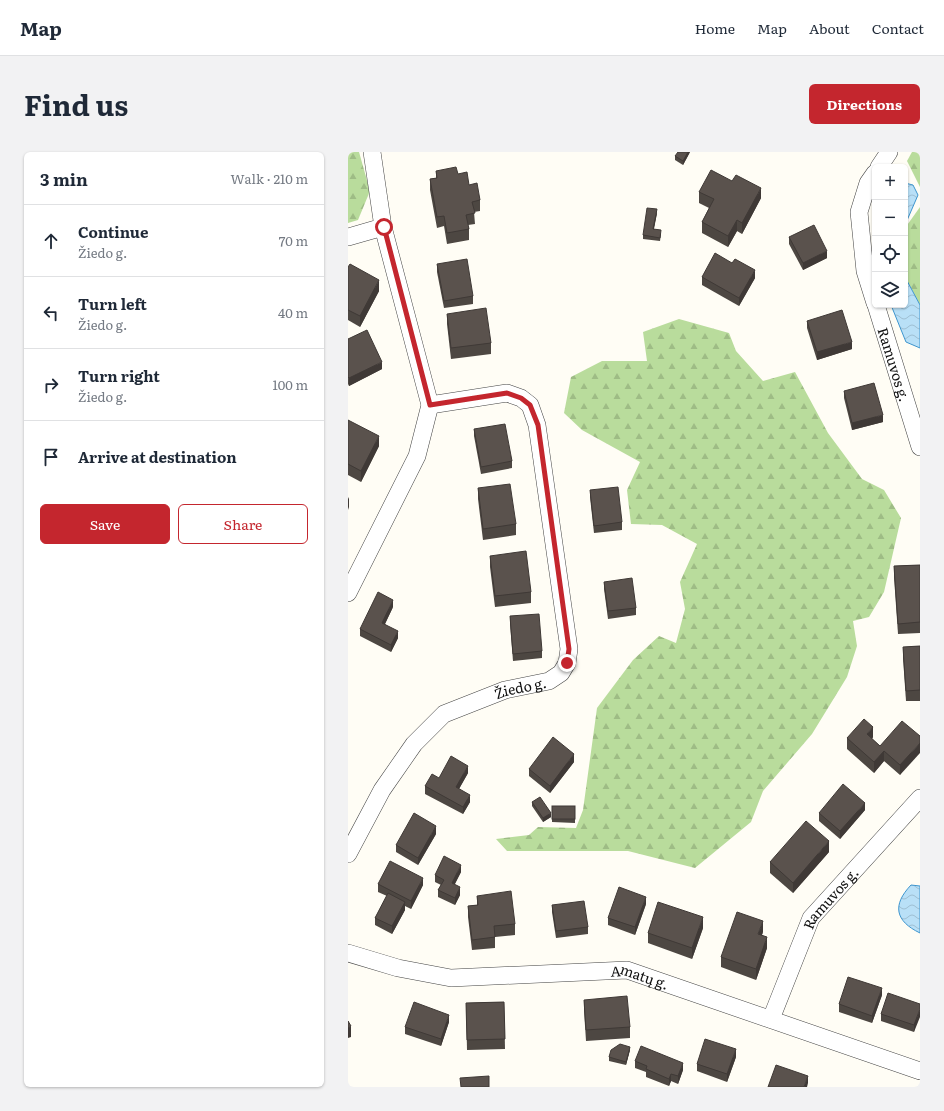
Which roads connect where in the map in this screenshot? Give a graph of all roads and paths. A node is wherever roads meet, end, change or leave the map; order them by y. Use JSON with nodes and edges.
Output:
{"nodes":[{"id":1,"x":372,"y":152,"type":"edge"},
{"id":2,"x":889,"y":152,"type":"edge"},
{"id":3,"x":881,"y":164,"type":"edge"},
{"id":4,"x":872,"y":177,"type":"edge"},
{"id":5,"x":384,"y":227,"type":"junction"},
{"id":6,"x":348,"y":237,"type":"edge"},
{"id":7,"x":872,"y":294,"type":"edge"},
{"id":8,"x":876,"y":308,"type":"edge"},
{"id":9,"x":430,"y":405,"type":"junction"},
{"id":10,"x":920,"y":447,"type":"edge"},
{"id":11,"x":348,"y":593,"type":"edge"},
{"id":12,"x":920,"y":798,"type":"edge"},
{"id":13,"x":348,"y":854,"type":"edge"},
{"id":14,"x":348,"y":953,"type":"edge"},
{"id":15,"x":771,"y":1019,"type":"junction"},
{"id":16,"x":920,"y":1071,"type":"edge"}],
"edges":[{"from":1,"to":5,"type":"street"},
{"from":2,"to":3,"type":"street"},
{"from":4,"to":7,"type":"street","name":"Ramuvos g."},
{"from":5,"to":6,"type":"street"},
{"from":5,"to":9,"type":"street"},
{"from":8,"to":10,"type":"street","name":"Ramuvos g."},
{"from":9,"to":11,"type":"street"},
{"from":9,"to":13,"type":"street","name":"Žiedo g."},
{"from":12,"to":15,"type":"street","name":"Ramuvos g."},
{"from":14,"to":15,"type":"street","name":"Amatų g."},
{"from":15,"to":16,"type":"street","name":"Amatų g."}]}
